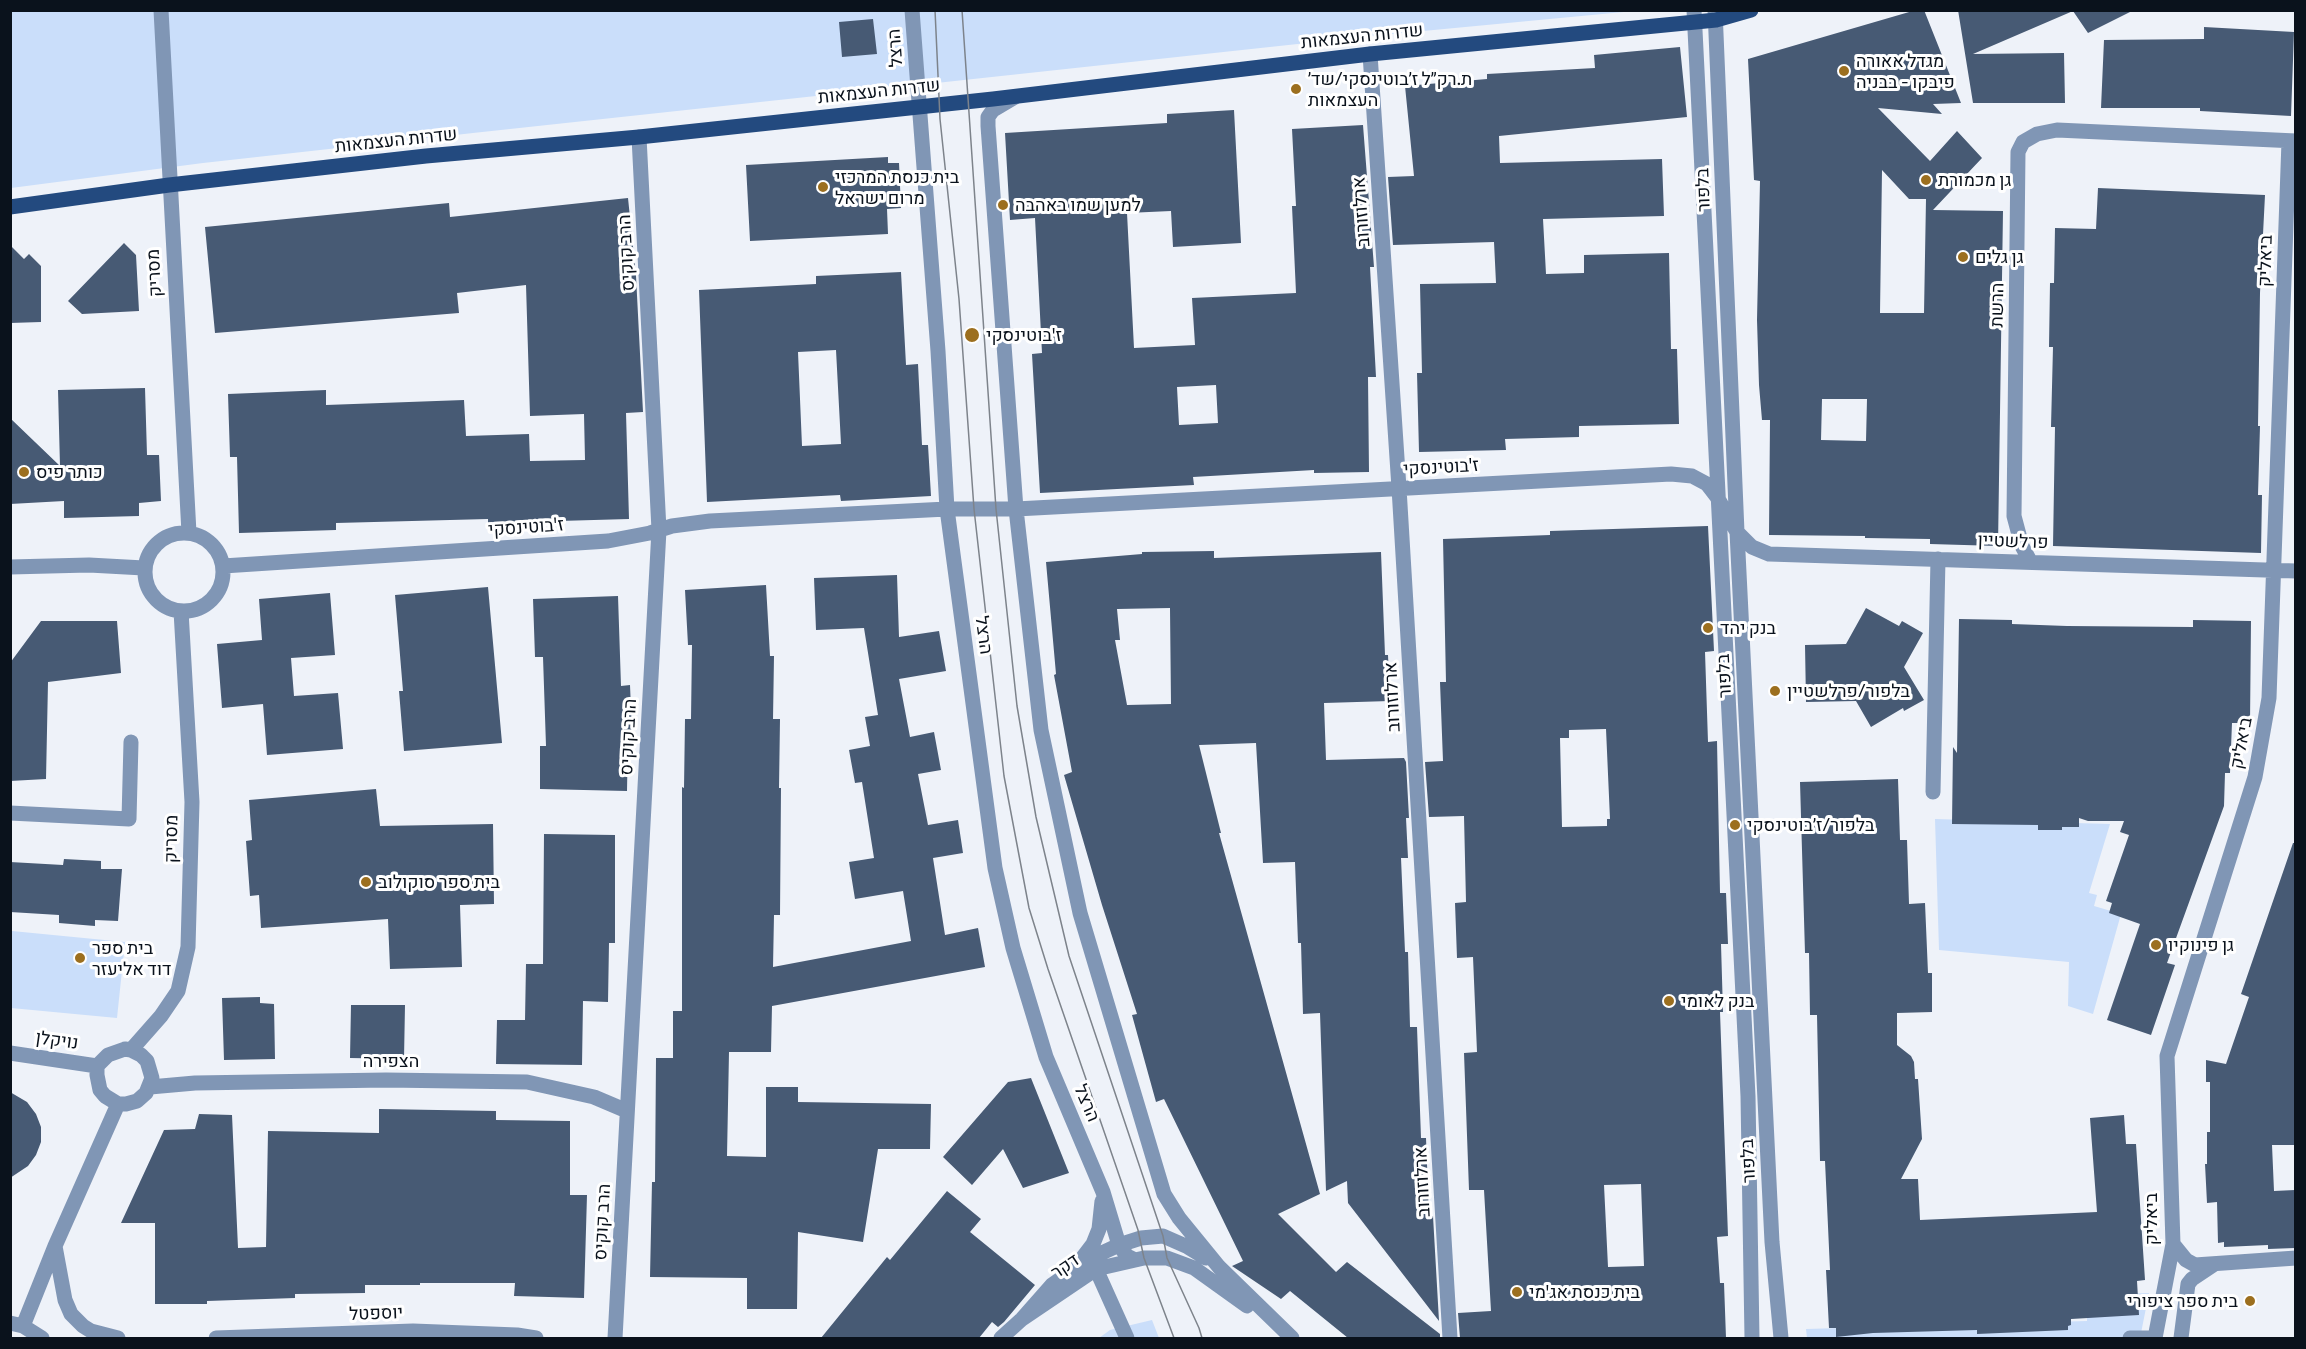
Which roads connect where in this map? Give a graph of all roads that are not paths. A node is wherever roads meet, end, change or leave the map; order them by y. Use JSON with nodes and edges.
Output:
{"nodes":[{"id":1,"x":161,"y":10,"type":"edge"},
{"id":2,"x":912,"y":10,"type":"edge"},
{"id":3,"x":1751,"y":10,"type":"edge"},
{"id":4,"x":1716,"y":15,"type":"edge"},
{"id":5,"x":1694,"y":16,"type":"edge"},
{"id":6,"x":1370,"y":54,"type":"junction"},
{"id":7,"x":1017,"y":96,"type":"junction"},
{"id":8,"x":919,"y":107,"type":"junction"},
{"id":9,"x":639,"y":137,"type":"junction"},
{"id":10,"x":2292,"y":141,"type":"edge"},
{"id":11,"x":169,"y":184,"type":"junction"},
{"id":12,"x":10,"y":207,"type":"edge"},
{"id":13,"x":1399,"y":488,"type":"junction"},
{"id":14,"x":1717,"y":497,"type":"junction"},
{"id":15,"x":947,"y":509,"type":"junction"},
{"id":16,"x":1016,"y":509,"type":"junction"},
{"id":17,"x":659,"y":530,"type":"junction"},
{"id":18,"x":1737,"y":532,"type":"junction"},
{"id":19,"x":189,"y":533,"type":"junction"},
{"id":20,"x":1938,"y":559,"type":"junction"},
{"id":21,"x":2030,"y":561,"type":"junction"},
{"id":22,"x":223,"y":566,"type":"junction"},
{"id":23,"x":10,"y":567,"type":"edge"},
{"id":24,"x":144,"y":568,"type":"junction"},
{"id":25,"x":2275,"y":570,"type":"junction"},
{"id":26,"x":2295,"y":571,"type":"edge"},
{"id":27,"x":181,"y":611,"type":"junction"},
{"id":28,"x":131,"y":742,"type":"dead end"},
{"id":29,"x":1933,"y":792,"type":"dead end"},
{"id":30,"x":10,"y":813,"type":"edge"},
{"id":31,"x":131,"y":1050,"type":"junction"},
{"id":32,"x":10,"y":1053,"type":"edge"},
{"id":33,"x":98,"y":1066,"type":"junction"},
{"id":34,"x":150,"y":1087,"type":"junction"},
{"id":35,"x":118,"y":1104,"type":"junction"},
{"id":36,"x":627,"y":1111,"type":"junction"},
{"id":37,"x":1103,"y":1192,"type":"junction"},
{"id":38,"x":2173,"y":1244,"type":"junction"},
{"id":39,"x":1119,"y":1245,"type":"junction"},
{"id":40,"x":55,"y":1246,"type":"junction"},
{"id":41,"x":2295,"y":1258,"type":"edge"},
{"id":42,"x":1135,"y":1260,"type":"junction"},
{"id":43,"x":2216,"y":1264,"type":"junction"},
{"id":44,"x":1219,"y":1267,"type":"junction"},
{"id":45,"x":1096,"y":1269,"type":"junction"},
{"id":46,"x":1052,"y":1285,"type":"junction"},
{"id":47,"x":1022,"y":1319,"type":"junction"},
{"id":48,"x":17,"y":1324,"type":"edge"},
{"id":49,"x":42,"y":1338,"type":"edge"},
{"id":50,"x":118,"y":1338,"type":"edge"},
{"id":51,"x":216,"y":1338,"type":"edge"},
{"id":52,"x":536,"y":1338,"type":"edge"},
{"id":53,"x":615,"y":1338,"type":"edge"},
{"id":54,"x":1001,"y":1338,"type":"edge"},
{"id":55,"x":1127,"y":1338,"type":"edge"},
{"id":56,"x":1290,"y":1338,"type":"edge"},
{"id":57,"x":1450,"y":1338,"type":"edge"},
{"id":58,"x":1752,"y":1338,"type":"edge"},
{"id":59,"x":1781,"y":1338,"type":"edge"},
{"id":60,"x":2130,"y":1338,"type":"edge"},
{"id":61,"x":2155,"y":1338,"type":"edge"},
{"id":62,"x":2181,"y":1338,"type":"edge"}],
"edges":[{"from":1,"to":11,"type":"street","name":"מסריק"},
{"from":2,"to":8,"type":"street","name":"הרצל"},
{"from":3,"to":4,"type":"main road","name":"שדרות העצמאות"},
{"from":4,"to":5,"type":"main road","name":"שדרות העצמאות"},
{"from":4,"to":18,"type":"street","name":"בלפור"},
{"from":5,"to":6,"type":"main road","name":"שדרות העצמאות"},
{"from":5,"to":14,"type":"street","name":"בלפור"},
{"from":6,"to":7,"type":"main road","name":"שדרות העצמאות"},
{"from":6,"to":13,"type":"street","name":"ארלוזורוב"},
{"from":7,"to":8,"type":"main road","name":"שדרות העצמאות"},
{"from":7,"to":16,"type":"street"},
{"from":8,"to":9,"type":"main road","name":"שדרות העצמאות"},
{"from":8,"to":15,"type":"street","name":"הרצל"},
{"from":9,"to":11,"type":"main road","name":"שדרות העצמאות"},
{"from":9,"to":17,"type":"street","name":"הרב קוקיס"},
{"from":10,"to":21,"type":"street","name":"הרשת"},
{"from":10,"to":25,"type":"street","name":"ביאליק"},
{"from":11,"to":12,"type":"main road","name":"שדרות העצמאות"},
{"from":11,"to":19,"type":"street","name":"מסריק"},
{"from":13,"to":14,"type":"street","name":"ז'בוטינסקי"},
{"from":13,"to":16,"type":"street","name":"ז'בוטינסקי"},
{"from":13,"to":57,"type":"street","name":"ארלוזורוב"},
{"from":14,"to":18,"type":"street","name":"ז'בוטינסקי"},
{"from":14,"to":58,"type":"street","name":"בלפור"},
{"from":15,"to":16,"type":"street","name":"ז'בוטינסקי"},
{"from":15,"to":17,"type":"street","name":"ז'בוטינסקי"},
{"from":15,"to":37,"type":"street","name":"הרצל"},
{"from":16,"to":44,"type":"street"},
{"from":17,"to":22,"type":"street","name":"ז'בוטינסקי"},
{"from":17,"to":36,"type":"street","name":"הרב קוקיס"},
{"from":18,"to":20,"type":"street","name":"פרלשטיין"},
{"from":18,"to":59,"type":"street","name":"בלפור"},
{"from":19,"to":22,"type":"street"},
{"from":19,"to":24,"type":"street"},
{"from":20,"to":21,"type":"street","name":"פרלשטיין"},
{"from":20,"to":29,"type":"street"},
{"from":21,"to":25,"type":"street","name":"פרלשטיין"},
{"from":22,"to":27,"type":"street"},
{"from":23,"to":24,"type":"street"},
{"from":24,"to":27,"type":"street"},
{"from":25,"to":26,"type":"street","name":"פרלשטיין"},
{"from":25,"to":38,"type":"street","name":"ביאליק"},
{"from":27,"to":31,"type":"street","name":"מסריק"},
{"from":28,"to":30,"type":"street"},
{"from":31,"to":33,"type":"street"},
{"from":31,"to":34,"type":"street"},
{"from":32,"to":33,"type":"street","name":"נויקלן"},
{"from":33,"to":35,"type":"street"},
{"from":34,"to":35,"type":"street"},
{"from":34,"to":36,"type":"street","name":"הצפירה"},
{"from":35,"to":40,"type":"street"},
{"from":36,"to":53,"type":"street","name":"הרב קוקיס"},
{"from":37,"to":39,"type":"street","name":"הרצל"},
{"from":37,"to":46,"type":"street"},
{"from":38,"to":43,"type":"street"},
{"from":38,"to":61,"type":"street","name":"ביאליק"},
{"from":39,"to":42,"type":"street"},
{"from":39,"to":44,"type":"street"},
{"from":39,"to":46,"type":"street","name":"דקר"},
{"from":40,"to":48,"type":"street"},
{"from":40,"to":50,"type":"street"},
{"from":41,"to":43,"type":"street"},
{"from":42,"to":45,"type":"street","name":"דקר"},
{"from":42,"to":56,"type":"street"},
{"from":43,"to":62,"type":"street"},
{"from":44,"to":56,"type":"street"},
{"from":45,"to":47,"type":"street","name":"דקר"},
{"from":45,"to":55,"type":"street"},
{"from":46,"to":47,"type":"street","name":"דקר"},
{"from":47,"to":54,"type":"street","name":"דקר"},
{"from":48,"to":49,"type":"street"},
{"from":51,"to":52,"type":"street","name":"יוספטל"},
{"from":60,"to":61,"type":"street"}]}
